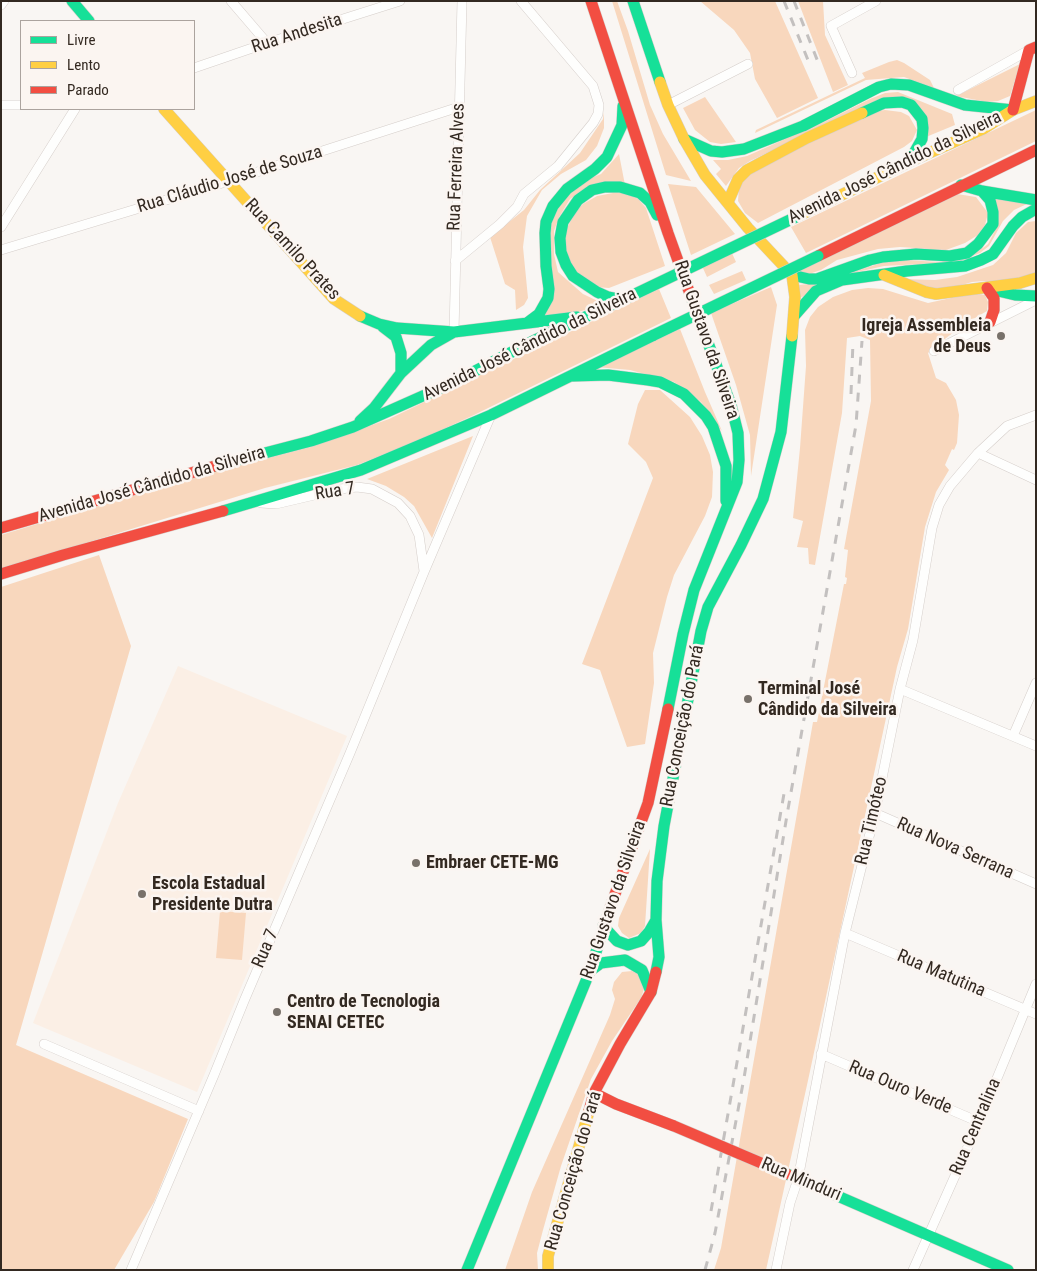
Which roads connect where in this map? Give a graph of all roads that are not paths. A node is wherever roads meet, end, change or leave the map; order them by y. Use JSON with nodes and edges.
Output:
{"nodes":[{"id":1,"x":4,"y":1,"type":"edge"},
{"id":2,"x":72,"y":1,"type":"edge"},
{"id":3,"x":231,"y":1,"type":"edge"},
{"id":4,"x":400,"y":1,"type":"edge"},
{"id":5,"x":462,"y":1,"type":"edge"},
{"id":6,"x":521,"y":1,"type":"edge"},
{"id":7,"x":592,"y":1,"type":"edge"},
{"id":8,"x":633,"y":1,"type":"edge"},
{"id":9,"x":876,"y":1,"type":"edge"},
{"id":10,"x":1,"y":5,"type":"edge"},
{"id":11,"x":88,"y":20,"type":"edge"},
{"id":12,"x":267,"y":43,"type":"junction"},
{"id":13,"x":1032,"y":49,"type":"edge"},
{"id":14,"x":748,"y":64,"type":"dead end"},
{"id":15,"x":195,"y":68,"type":"edge"},
{"id":16,"x":852,"y":73,"type":"dead end"},
{"id":17,"x":958,"y":90,"type":"dead end"},
{"id":18,"x":623,"y":98,"type":"junction"},
{"id":19,"x":1036,"y":101,"type":"edge"},
{"id":20,"x":1,"y":105,"type":"edge"},
{"id":21,"x":20,"y":105,"type":"edge"},
{"id":22,"x":668,"y":105,"type":"junction"},
{"id":23,"x":458,"y":107,"type":"junction"},
{"id":24,"x":74,"y":110,"type":"edge"},
{"id":25,"x":165,"y":110,"type":"edge"},
{"id":26,"x":1013,"y":110,"type":"junction"},
{"id":27,"x":684,"y":139,"type":"junction"},
{"id":28,"x":1036,"y":150,"type":"edge"},
{"id":29,"x":909,"y":162,"type":"junction"},
{"id":30,"x":229,"y":181,"type":"junction"},
{"id":31,"x":961,"y":185,"type":"junction"},
{"id":32,"x":982,"y":191,"type":"junction"},
{"id":33,"x":1036,"y":200,"type":"edge"},
{"id":34,"x":728,"y":202,"type":"junction"},
{"id":35,"x":1036,"y":209,"type":"edge"},
{"id":36,"x":1,"y":227,"type":"edge"},
{"id":37,"x":668,"y":233,"type":"junction"},
{"id":38,"x":1,"y":250,"type":"edge"},
{"id":39,"x":454,"y":261,"type":"junction"},
{"id":40,"x":882,"y":274,"type":"junction"},
{"id":41,"x":792,"y":275,"type":"junction"},
{"id":42,"x":1036,"y":278,"type":"edge"},
{"id":43,"x":987,"y":288,"type":"junction"},
{"id":44,"x":1036,"y":296,"type":"edge"},
{"id":45,"x":627,"y":298,"type":"junction"},
{"id":46,"x":1036,"y":300,"type":"edge"},
{"id":47,"x":590,"y":315,"type":"junction"},
{"id":48,"x":794,"y":316,"type":"junction"},
{"id":49,"x":990,"y":322,"type":"junction"},
{"id":50,"x":527,"y":323,"type":"junction"},
{"id":51,"x":379,"y":324,"type":"junction"},
{"id":52,"x":454,"y":332,"type":"junction"},
{"id":53,"x":934,"y":351,"type":"dead end"},
{"id":54,"x":401,"y":373,"type":"junction"},
{"id":55,"x":568,"y":377,"type":"junction"},
{"id":56,"x":491,"y":415,"type":"junction"},
{"id":57,"x":1036,"y":415,"type":"edge"},
{"id":58,"x":353,"y":426,"type":"junction"},
{"id":59,"x":978,"y":453,"type":"junction"},
{"id":60,"x":1036,"y":480,"type":"edge"},
{"id":61,"x":254,"y":503,"type":"junction"},
{"id":62,"x":726,"y":513,"type":"junction"},
{"id":63,"x":1,"y":528,"type":"edge"},
{"id":64,"x":419,"y":536,"type":"junction"},
{"id":65,"x":436,"y":543,"type":"junction"},
{"id":66,"x":424,"y":572,"type":"junction"},
{"id":67,"x":1,"y":574,"type":"edge"},
{"id":68,"x":1036,"y":683,"type":"edge"},
{"id":69,"x":900,"y":689,"type":"junction"},
{"id":70,"x":1014,"y":736,"type":"junction"},
{"id":71,"x":1036,"y":746,"type":"edge"},
{"id":72,"x":875,"y":813,"type":"junction"},
{"id":73,"x":1036,"y":884,"type":"edge"},
{"id":74,"x":656,"y":920,"type":"junction"},
{"id":75,"x":603,"y":926,"type":"junction"},
{"id":76,"x":846,"y":933,"type":"junction"},
{"id":77,"x":590,"y":971,"type":"junction"},
{"id":78,"x":1036,"y":984,"type":"edge"},
{"id":79,"x":651,"y":992,"type":"junction"},
{"id":80,"x":1024,"y":1009,"type":"junction"},
{"id":81,"x":1036,"y":1014,"type":"edge"},
{"id":82,"x":44,"y":1044,"type":"dead end"},
{"id":83,"x":821,"y":1054,"type":"junction"},
{"id":84,"x":594,"y":1093,"type":"junction"},
{"id":85,"x":199,"y":1111,"type":"junction"},
{"id":86,"x":979,"y":1122,"type":"junction"},
{"id":87,"x":792,"y":1176,"type":"junction"},
{"id":88,"x":928,"y":1235,"type":"junction"},
{"id":89,"x":131,"y":1270,"type":"edge"},
{"id":90,"x":467,"y":1270,"type":"edge"},
{"id":91,"x":548,"y":1270,"type":"edge"},
{"id":92,"x":776,"y":1270,"type":"edge"},
{"id":93,"x":913,"y":1270,"type":"edge"},
{"id":94,"x":1008,"y":1270,"type":"edge"}],
"edges":[{"from":1,"to":10,"type":"street"},
{"from":2,"to":11,"type":"main road"},
{"from":3,"to":12,"type":"street"},
{"from":4,"to":12,"type":"street","name":"Rua Andesita"},
{"from":5,"to":23,"type":"street","name":"Rua Ferreira Alves"},
{"from":6,"to":39,"type":"street"},
{"from":7,"to":18,"type":"main road"},
{"from":8,"to":22,"type":"main road"},
{"from":9,"to":16,"type":"street"},
{"from":12,"to":15,"type":"street","name":"Rua Andesita"},
{"from":13,"to":17,"type":"street"},
{"from":13,"to":26,"type":"main road"},
{"from":14,"to":22,"type":"street"},
{"from":18,"to":37,"type":"main road"},
{"from":18,"to":50,"type":"main road"},
{"from":19,"to":26,"type":"main road","name":"Avenida José Cândido da Silveira"},
{"from":20,"to":21,"type":"street"},
{"from":22,"to":27,"type":"main road"},
{"from":23,"to":30,"type":"street","name":"Rua Cláudio José de Souza"},
{"from":23,"to":39,"type":"street","name":"Rua Ferreira Alves"},
{"from":24,"to":36,"type":"street"},
{"from":25,"to":30,"type":"main road","name":"Rua Camilo Prates"},
{"from":26,"to":27,"type":"main road"},
{"from":26,"to":29,"type":"main road","name":"Avenida José Cândido da Silveira"},
{"from":27,"to":34,"type":"main road"},
{"from":28,"to":31,"type":"main road"},
{"from":29,"to":34,"type":"main road"},
{"from":29,"to":45,"type":"main road","name":"Avenida José Cândido da Silveira","bridge":true},
{"from":30,"to":38,"type":"street","name":"Rua Cláudio José de Souza"},
{"from":30,"to":51,"type":"main road","name":"Rua Camilo Prates"},
{"from":31,"to":32,"type":"main road"},
{"from":31,"to":55,"type":"main road","bridge":true},
{"from":32,"to":33,"type":"main road"},
{"from":32,"to":41,"type":"main road"},
{"from":34,"to":41,"type":"main road"},
{"from":35,"to":40,"type":"main road"},
{"from":37,"to":45,"type":"main road"},
{"from":37,"to":62,"type":"main road","name":"Rua Gustavo da Silveira"},
{"from":39,"to":52,"type":"street","name":"Rua Ferreira Alves"},
{"from":40,"to":43,"type":"main road"},
{"from":40,"to":48,"type":"main road"},
{"from":41,"to":48,"type":"main road","name":"Rua Conceição do Pará"},
{"from":42,"to":43,"type":"main road"},
{"from":43,"to":44,"type":"main road"},
{"from":43,"to":49,"type":"main road"},
{"from":45,"to":47,"type":"main road","name":"Avenida José Cândido da Silveira"},
{"from":46,"to":49,"type":"street"},
{"from":47,"to":50,"type":"main road"},
{"from":47,"to":58,"type":"main road","name":"Avenida José Cândido da Silveira"},
{"from":48,"to":74,"type":"main road","name":"Rua Conceição do Pará"},
{"from":49,"to":53,"type":"street"},
{"from":50,"to":52,"type":"main road"},
{"from":51,"to":52,"type":"main road","name":"Rua Camilo Prates"},
{"from":51,"to":54,"type":"main road"},
{"from":52,"to":54,"type":"main road"},
{"from":54,"to":58,"type":"main road"},
{"from":55,"to":56,"type":"main road"},
{"from":55,"to":62,"type":"main road"},
{"from":56,"to":61,"type":"main road"},
{"from":56,"to":65,"type":"street","name":"Rua 7"},
{"from":57,"to":59,"type":"street","name":"Rua Timóteo"},
{"from":58,"to":63,"type":"main road","name":"Avenida José Cândido da Silveira"},
{"from":59,"to":60,"type":"street"},
{"from":59,"to":69,"type":"street","name":"Rua Timóteo"},
{"from":61,"to":64,"type":"street","name":"Rua 7"},
{"from":61,"to":67,"type":"main road"},
{"from":62,"to":75,"type":"main road","name":"Rua Gustavo da Silveira"},
{"from":64,"to":65,"type":"street"},
{"from":64,"to":66,"type":"street","name":"Rua 7"},
{"from":65,"to":66,"type":"street","name":"Rua 7"},
{"from":66,"to":85,"type":"street","name":"Rua 7"},
{"from":68,"to":70,"type":"street"},
{"from":69,"to":70,"type":"street"},
{"from":69,"to":72,"type":"street","name":"Rua Timóteo"},
{"from":70,"to":71,"type":"street"},
{"from":72,"to":73,"type":"street","name":"Rua Nova Serrana"},
{"from":72,"to":76,"type":"street","name":"Rua Timóteo"},
{"from":74,"to":75,"type":"main road"},
{"from":74,"to":79,"type":"main road","name":"Rua Conceição do Pará"},
{"from":75,"to":77,"type":"main road","name":"Rua Gustavo da Silveira"},
{"from":76,"to":80,"type":"street","name":"Rua Matutina"},
{"from":76,"to":83,"type":"street","name":"Rua Timóteo"},
{"from":77,"to":79,"type":"main road"},
{"from":77,"to":90,"type":"main road","name":"Rua Gustavo da Silveira"},
{"from":78,"to":80,"type":"street","name":"Rua Centralina"},
{"from":79,"to":84,"type":"main road","name":"Rua Conceição do Pará"},
{"from":80,"to":81,"type":"street","name":"Rua Matutina"},
{"from":80,"to":86,"type":"street","name":"Rua Centralina"},
{"from":82,"to":85,"type":"street"},
{"from":83,"to":86,"type":"street","name":"Rua Ouro Verde"},
{"from":83,"to":87,"type":"street","name":"Rua Timóteo"},
{"from":84,"to":87,"type":"main road","name":"Rua Minduri","bridge":true},
{"from":84,"to":91,"type":"main road","name":"Rua Conceição do Pará"},
{"from":85,"to":89,"type":"street","name":"Rua 7"},
{"from":86,"to":88,"type":"street","name":"Rua Centralina"},
{"from":87,"to":88,"type":"main road","name":"Rua Minduri"},
{"from":87,"to":92,"type":"street","name":"Rua Timóteo"},
{"from":88,"to":93,"type":"street","name":"Rua Centralina"},
{"from":88,"to":94,"type":"main road","name":"Rua Minduri"}]}
